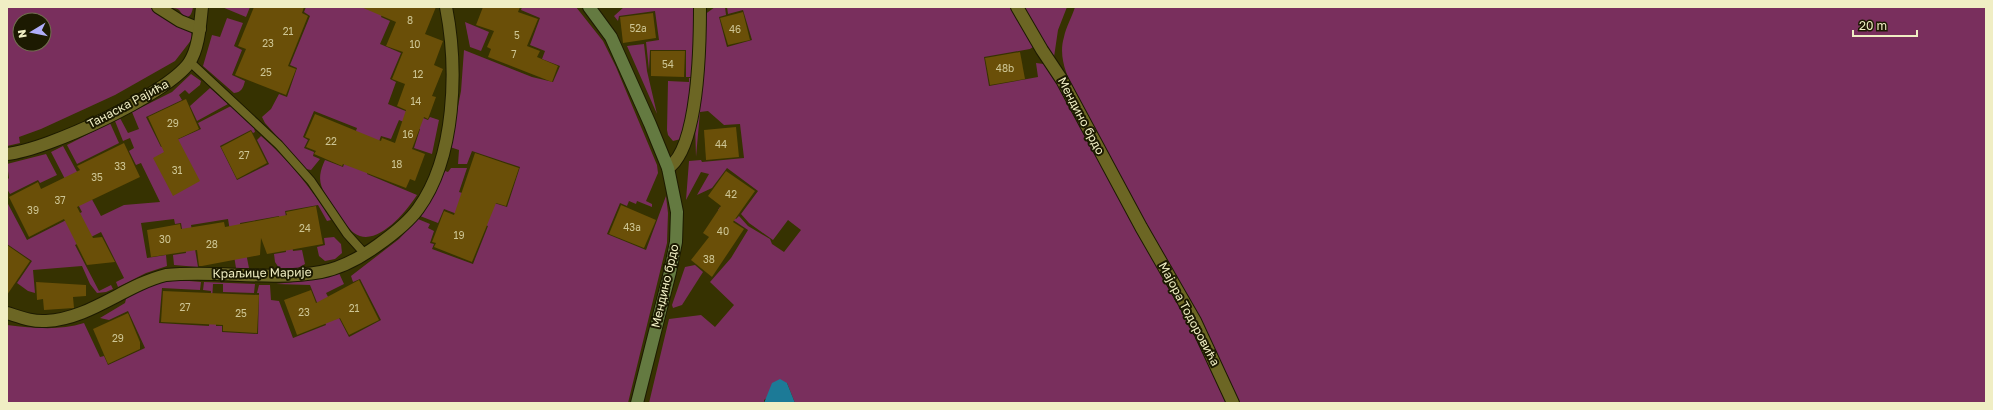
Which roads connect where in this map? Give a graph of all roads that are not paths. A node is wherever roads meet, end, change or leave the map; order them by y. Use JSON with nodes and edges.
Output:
{"nodes":[{"id":1,"x":158,"y":7,"type":"edge"},
{"id":2,"x":202,"y":7,"type":"edge"},
{"id":3,"x":446,"y":7,"type":"edge"},
{"id":4,"x":588,"y":7,"type":"edge"},
{"id":5,"x":700,"y":7,"type":"edge"},
{"id":6,"x":1018,"y":7,"type":"edge"},
{"id":7,"x":200,"y":29,"type":"junction"},
{"id":8,"x":190,"y":62,"type":"junction"},
{"id":9,"x":7,"y":154,"type":"edge"},
{"id":10,"x":668,"y":168,"type":"junction"},
{"id":11,"x":1140,"y":227,"type":"joint"},
{"id":12,"x":365,"y":254,"type":"junction"},
{"id":13,"x":7,"y":313,"type":"edge"},
{"id":14,"x":637,"y":403,"type":"edge"},
{"id":15,"x":1233,"y":403,"type":"edge"}],
"edges":[{"from":1,"to":7,"type":"street"},
{"from":2,"to":7,"type":"street","name":"Танаска Рајића"},
{"from":3,"to":12,"type":"street","name":"Краљице Марије"},
{"from":4,"to":10,"type":"street","name":"Мендино брдо"},
{"from":5,"to":10,"type":"street"},
{"from":6,"to":11,"type":"street","name":"Мендино брдо"},
{"from":7,"to":8,"type":"street","name":"Танаска Рајића"},
{"from":8,"to":9,"type":"street","name":"Танаска Рајића"},
{"from":8,"to":12,"type":"lane"},
{"from":10,"to":14,"type":"street","name":"Мендино брдо"},
{"from":11,"to":15,"type":"street","name":"Мајора Тодоровића"},
{"from":12,"to":13,"type":"street","name":"Краљице Марије"}]}
